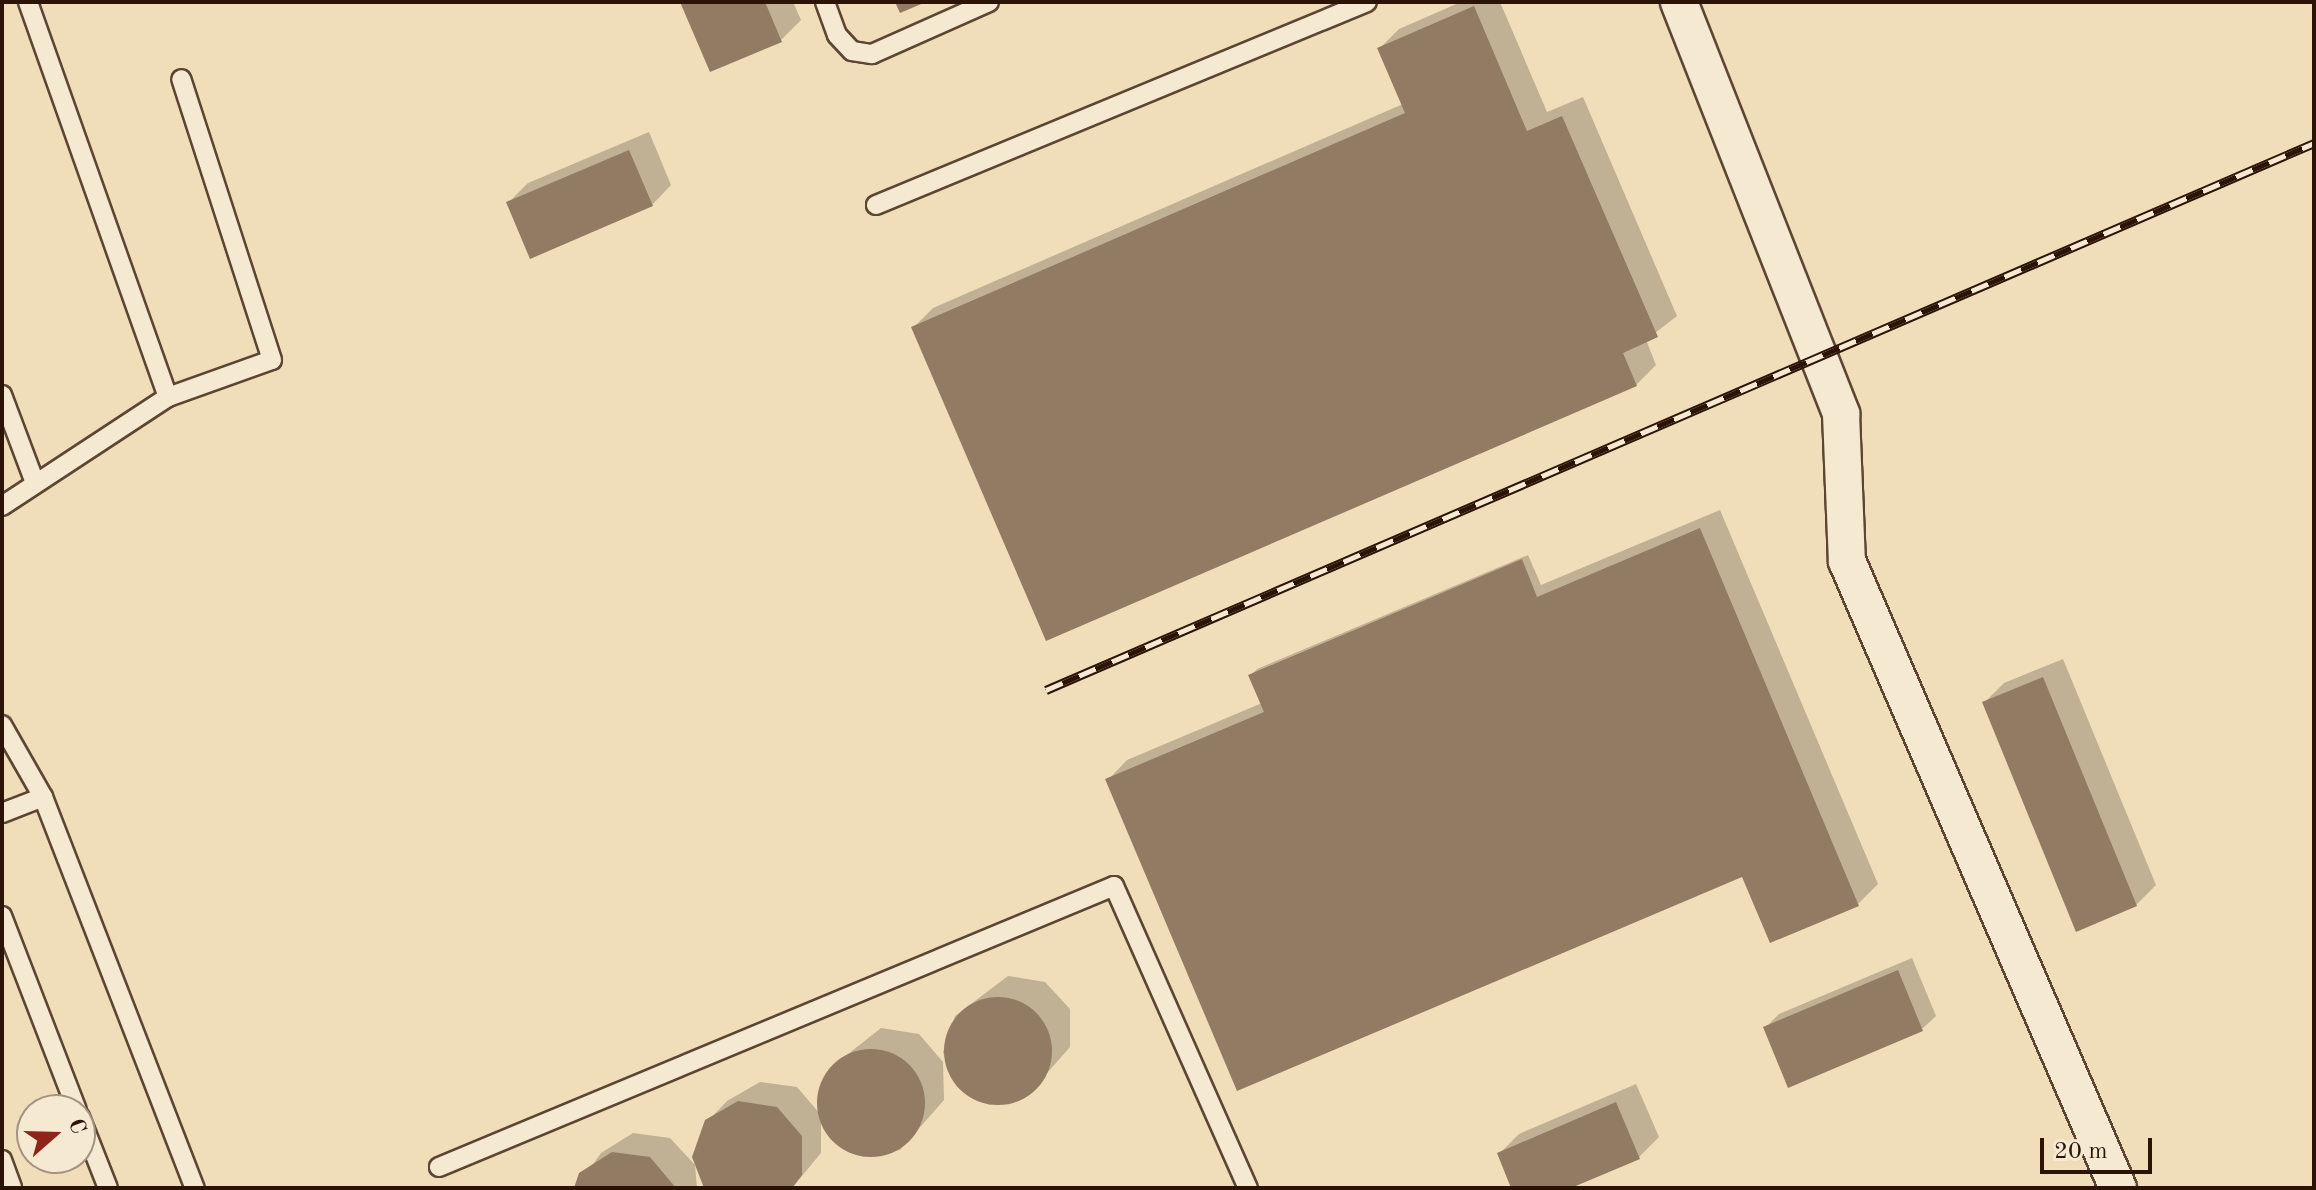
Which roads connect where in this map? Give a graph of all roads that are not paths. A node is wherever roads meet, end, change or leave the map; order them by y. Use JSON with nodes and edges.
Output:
{"nodes":[{"id":1,"x":28,"y":2,"type":"edge"},
{"id":2,"x":825,"y":2,"type":"edge"},
{"id":3,"x":989,"y":2,"type":"edge"},
{"id":4,"x":1367,"y":2,"type":"edge"},
{"id":5,"x":1679,"y":2,"type":"edge"},
{"id":6,"x":181,"y":79,"type":"dead end"},
{"id":7,"x":876,"y":205,"type":"dead end"},
{"id":8,"x":2,"y":395,"type":"edge"},
{"id":9,"x":168,"y":397,"type":"junction"},
{"id":10,"x":35,"y":483,"type":"junction"},
{"id":11,"x":2,"y":506,"type":"edge"},
{"id":12,"x":2,"y":725,"type":"edge"},
{"id":13,"x":43,"y":797,"type":"junction"},
{"id":14,"x":2,"y":813,"type":"edge"},
{"id":15,"x":2,"y":916,"type":"edge"},
{"id":16,"x":71,"y":1094,"type":"edge"},
{"id":17,"x":96,"y":1158,"type":"edge"},
{"id":18,"x":2,"y":1160,"type":"edge"},
{"id":19,"x":439,"y":1167,"type":"dead end"},
{"id":20,"x":12,"y":1188,"type":"edge"},
{"id":21,"x":108,"y":1188,"type":"edge"},
{"id":22,"x":195,"y":1188,"type":"edge"},
{"id":23,"x":1248,"y":1188,"type":"edge"},
{"id":24,"x":2118,"y":1188,"type":"edge"}],
"edges":[{"from":1,"to":9,"type":"lane"},
{"from":2,"to":3,"type":"lane"},
{"from":4,"to":7,"type":"lane"},
{"from":5,"to":24,"type":"street"},
{"from":6,"to":9,"type":"lane"},
{"from":8,"to":10,"type":"lane"},
{"from":9,"to":10,"type":"lane"},
{"from":10,"to":11,"type":"lane"},
{"from":12,"to":13,"type":"lane"},
{"from":13,"to":14,"type":"lane"},
{"from":13,"to":22,"type":"lane"},
{"from":15,"to":16,"type":"lane"},
{"from":17,"to":21,"type":"lane"},
{"from":18,"to":20,"type":"lane"},
{"from":19,"to":23,"type":"lane"}]}
